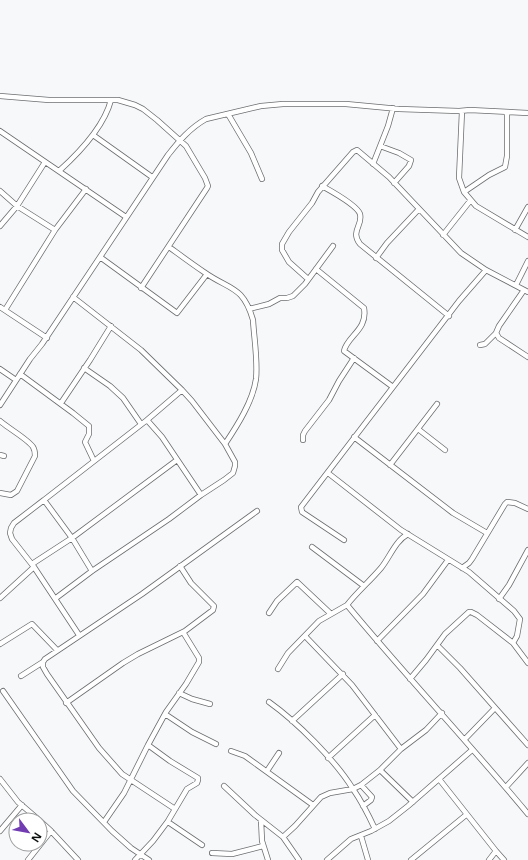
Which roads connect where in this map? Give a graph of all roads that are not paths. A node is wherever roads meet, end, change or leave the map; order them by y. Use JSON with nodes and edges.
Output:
{"nodes":[{"id":1,"x":0,"y":96,"type":"edge"},
{"id":2,"x":111,"y":100,"type":"junction"},
{"id":3,"x":393,"y":108,"type":"junction"},
{"id":4,"x":462,"y":111,"type":"junction"},
{"id":5,"x":507,"y":113,"type":"junction"},
{"id":6,"x":528,"y":113,"type":"edge"},
{"id":7,"x":228,"y":114,"type":"junction"},
{"id":8,"x":0,"y":130,"type":"edge"},
{"id":9,"x":93,"y":135,"type":"junction"},
{"id":10,"x":180,"y":140,"type":"junction"},
{"id":11,"x":380,"y":146,"type":"junction"},
{"id":12,"x":45,"y":162,"type":"junction"},
{"id":13,"x":373,"y":164,"type":"junction"},
{"id":14,"x":59,"y":171,"type":"junction"},
{"id":15,"x":152,"y":177,"type":"junction"},
{"id":16,"x":262,"y":179,"type":"dead end"},
{"id":17,"x":394,"y":183,"type":"junction"},
{"id":18,"x":322,"y":186,"type":"junction"},
{"id":19,"x":86,"y":189,"type":"junction"},
{"id":20,"x":0,"y":190,"type":"edge"},
{"id":21,"x":464,"y":192,"type":"junction"},
{"id":22,"x":470,"y":201,"type":"junction"},
{"id":23,"x":17,"y":206,"type":"junction"},
{"id":24,"x":528,"y":206,"type":"edge"},
{"id":25,"x":419,"y":209,"type":"junction"},
{"id":26,"x":126,"y":217,"type":"junction"},
{"id":27,"x":0,"y":226,"type":"edge"},
{"id":28,"x":55,"y":230,"type":"junction"},
{"id":29,"x":515,"y":230,"type":"junction"},
{"id":30,"x":443,"y":235,"type":"junction"},
{"id":31,"x":528,"y":237,"type":"edge"},
{"id":32,"x":333,"y":246,"type":"dead end"},
{"id":33,"x":169,"y":247,"type":"junction"},
{"id":34,"x":100,"y":257,"type":"junction"},
{"id":35,"x":376,"y":258,"type":"junction"},
{"id":36,"x":528,"y":262,"type":"edge"},
{"id":37,"x":316,"y":269,"type":"junction"},
{"id":38,"x":486,"y":270,"type":"junction"},
{"id":39,"x":207,"y":274,"type":"junction"},
{"id":40,"x":308,"y":279,"type":"junction"},
{"id":41,"x":516,"y":285,"type":"junction"},
{"id":42,"x":141,"y":288,"type":"junction"},
{"id":43,"x":526,"y":291,"type":"edge"},
{"id":44,"x":73,"y":297,"type":"junction"},
{"id":45,"x":0,"y":307,"type":"edge"},
{"id":46,"x":249,"y":309,"type":"junction"},
{"id":47,"x":5,"y":310,"type":"junction"},
{"id":48,"x":449,"y":316,"type":"junction"},
{"id":49,"x":111,"y":326,"type":"junction"},
{"id":50,"x":496,"y":333,"type":"junction"},
{"id":51,"x":46,"y":338,"type":"junction"},
{"id":52,"x":480,"y":345,"type":"dead end"},
{"id":53,"x":528,"y":357,"type":"edge"},
{"id":54,"x":354,"y":358,"type":"junction"},
{"id":55,"x":84,"y":368,"type":"junction"},
{"id":56,"x":0,"y":369,"type":"edge"},
{"id":57,"x":20,"y":374,"type":"junction"},
{"id":58,"x":16,"y":380,"type":"junction"},
{"id":59,"x":393,"y":387,"type":"junction"},
{"id":60,"x":182,"y":390,"type":"junction"},
{"id":61,"x":1,"y":402,"type":"edge"},
{"id":62,"x":61,"y":403,"type":"junction"},
{"id":63,"x":437,"y":404,"type":"dead end"},
{"id":64,"x":147,"y":420,"type":"junction"},
{"id":65,"x":0,"y":421,"type":"edge"},
{"id":66,"x":141,"y":424,"type":"junction"},
{"id":67,"x":418,"y":429,"type":"junction"},
{"id":68,"x":354,"y":438,"type":"junction"},
{"id":69,"x":303,"y":440,"type":"dead end"},
{"id":70,"x":225,"y":444,"type":"junction"},
{"id":71,"x":445,"y":450,"type":"dead end"},
{"id":72,"x":177,"y":460,"type":"junction"},
{"id":73,"x":94,"y":461,"type":"junction"},
{"id":74,"x":390,"y":465,"type":"junction"},
{"id":75,"x":328,"y":473,"type":"junction"},
{"id":76,"x":0,"y":493,"type":"edge"},
{"id":77,"x":201,"y":495,"type":"junction"},
{"id":78,"x":44,"y":500,"type":"junction"},
{"id":79,"x":528,"y":509,"type":"edge"},
{"id":80,"x":257,"y":511,"type":"dead end"},
{"id":81,"x":402,"y":530,"type":"junction"},
{"id":82,"x":487,"y":533,"type":"junction"},
{"id":83,"x":408,"y":534,"type":"junction"},
{"id":84,"x":72,"y":538,"type":"junction"},
{"id":85,"x":401,"y":538,"type":"junction"},
{"id":86,"x":344,"y":540,"type":"dead end"},
{"id":87,"x":312,"y":547,"type":"dead end"},
{"id":88,"x":528,"y":551,"type":"edge"},
{"id":89,"x":448,"y":560,"type":"junction"},
{"id":90,"x":469,"y":564,"type":"junction"},
{"id":91,"x":33,"y":565,"type":"junction"},
{"id":92,"x":180,"y":566,"type":"junction"},
{"id":93,"x":462,"y":568,"type":"junction"},
{"id":94,"x":92,"y":571,"type":"junction"},
{"id":95,"x":469,"y":572,"type":"junction"},
{"id":96,"x":364,"y":586,"type":"junction"},
{"id":97,"x":0,"y":598,"type":"edge"},
{"id":98,"x":56,"y":598,"type":"junction"},
{"id":99,"x":499,"y":598,"type":"junction"},
{"id":100,"x":347,"y":605,"type":"junction"},
{"id":101,"x":269,"y":613,"type":"dead end"},
{"id":102,"x":331,"y":614,"type":"junction"},
{"id":103,"x":183,"y":632,"type":"junction"},
{"id":104,"x":79,"y":635,"type":"junction"},
{"id":105,"x":305,"y":636,"type":"junction"},
{"id":106,"x":377,"y":641,"type":"junction"},
{"id":107,"x":513,"y":643,"type":"junction"},
{"id":108,"x":0,"y":644,"type":"edge"},
{"id":109,"x":437,"y":644,"type":"junction"},
{"id":110,"x":57,"y":650,"type":"junction"},
{"id":111,"x":43,"y":662,"type":"junction"},
{"id":112,"x":528,"y":663,"type":"edge"},
{"id":113,"x":278,"y":669,"type":"dead end"},
{"id":114,"x":343,"y":674,"type":"junction"},
{"id":115,"x":21,"y":676,"type":"dead end"},
{"id":116,"x":410,"y":679,"type":"junction"},
{"id":117,"x":3,"y":691,"type":"dead end"},
{"id":118,"x":179,"y":693,"type":"junction"},
{"id":119,"x":269,"y":702,"type":"dead end"},
{"id":120,"x":66,"y":703,"type":"junction"},
{"id":121,"x":210,"y":704,"type":"dead end"},
{"id":122,"x":495,"y":708,"type":"junction"},
{"id":123,"x":165,"y":714,"type":"junction"},
{"id":124,"x":442,"y":714,"type":"junction"},
{"id":125,"x":375,"y":715,"type":"junction"},
{"id":126,"x":292,"y":721,"type":"junction"},
{"id":127,"x":465,"y":739,"type":"junction"},
{"id":128,"x":216,"y":744,"type":"dead end"},
{"id":129,"x":148,"y":745,"type":"junction"},
{"id":130,"x":528,"y":745,"type":"edge"},
{"id":131,"x":231,"y":750,"type":"dead end"},
{"id":132,"x":401,"y":750,"type":"junction"},
{"id":133,"x":472,"y":750,"type":"junction"},
{"id":134,"x":279,"y":753,"type":"dead end"},
{"id":135,"x":328,"y":758,"type":"junction"},
{"id":136,"x":528,"y":763,"type":"edge"},
{"id":137,"x":380,"y":770,"type":"junction"},
{"id":138,"x":267,"y":771,"type":"junction"},
{"id":139,"x":0,"y":779,"type":"edge"},
{"id":140,"x":439,"y":779,"type":"junction"},
{"id":141,"x":131,"y":780,"type":"junction"},
{"id":142,"x":361,"y":785,"type":"junction"},
{"id":143,"x":224,"y":786,"type":"dead end"},
{"id":144,"x":506,"y":787,"type":"junction"},
{"id":145,"x":353,"y":789,"type":"junction"},
{"id":146,"x":413,"y":802,"type":"junction"},
{"id":147,"x":22,"y":805,"type":"junction"},
{"id":148,"x":313,"y":805,"type":"junction"},
{"id":149,"x":363,"y":806,"type":"junction"},
{"id":150,"x":175,"y":809,"type":"junction"},
{"id":151,"x":29,"y":812,"type":"edge"},
{"id":152,"x":466,"y":814,"type":"junction"},
{"id":153,"x":528,"y":814,"type":"edge"},
{"id":154,"x":261,"y":820,"type":"junction"},
{"id":155,"x":104,"y":822,"type":"junction"},
{"id":156,"x":168,"y":822,"type":"junction"},
{"id":157,"x":48,"y":828,"type":"edge"},
{"id":158,"x":375,"y":829,"type":"junction"},
{"id":159,"x":0,"y":831,"type":"edge"},
{"id":160,"x":51,"y":831,"type":"junction"},
{"id":161,"x":361,"y":836,"type":"junction"},
{"id":162,"x":283,"y":837,"type":"junction"},
{"id":163,"x":202,"y":845,"type":"dead end"},
{"id":164,"x":263,"y":846,"type":"junction"},
{"id":165,"x":496,"y":851,"type":"junction"},
{"id":166,"x":212,"y":853,"type":"dead end"},
{"id":167,"x":141,"y":854,"type":"junction"},
{"id":168,"x":28,"y":860,"type":"edge"},
{"id":169,"x":78,"y":860,"type":"edge"},
{"id":170,"x":135,"y":860,"type":"edge"},
{"id":171,"x":149,"y":860,"type":"edge"},
{"id":172,"x":268,"y":860,"type":"edge"},
{"id":173,"x":299,"y":860,"type":"edge"},
{"id":174,"x":327,"y":860,"type":"edge"},
{"id":175,"x":368,"y":860,"type":"edge"},
{"id":176,"x":411,"y":860,"type":"edge"},
{"id":177,"x":489,"y":860,"type":"edge"},
{"id":178,"x":504,"y":860,"type":"edge"}],
"edges":[{"from":1,"to":2,"type":"street"},
{"from":2,"to":9,"type":"street"},
{"from":2,"to":10,"type":"street"},
{"from":3,"to":4,"type":"street"},
{"from":3,"to":7,"type":"street"},
{"from":3,"to":11,"type":"street"},
{"from":4,"to":5,"type":"street"},
{"from":4,"to":21,"type":"street"},
{"from":5,"to":6,"type":"street"},
{"from":5,"to":21,"type":"street"},
{"from":7,"to":10,"type":"street"},
{"from":7,"to":16,"type":"street"},
{"from":8,"to":12,"type":"street"},
{"from":9,"to":14,"type":"street"},
{"from":9,"to":15,"type":"street"},
{"from":10,"to":15,"type":"street"},
{"from":10,"to":33,"type":"street"},
{"from":11,"to":13,"type":"street"},
{"from":11,"to":17,"type":"street"},
{"from":12,"to":14,"type":"street"},
{"from":12,"to":23,"type":"street"},
{"from":13,"to":17,"type":"street"},
{"from":13,"to":18,"type":"street"},
{"from":14,"to":19,"type":"street"},
{"from":15,"to":26,"type":"street"},
{"from":17,"to":25,"type":"street"},
{"from":18,"to":35,"type":"street"},
{"from":18,"to":40,"type":"street"},
{"from":19,"to":26,"type":"street"},
{"from":19,"to":28,"type":"street"},
{"from":20,"to":23,"type":"street"},
{"from":21,"to":22,"type":"street"},
{"from":22,"to":29,"type":"street"},
{"from":22,"to":30,"type":"street"},
{"from":23,"to":27,"type":"street"},
{"from":23,"to":28,"type":"street"},
{"from":24,"to":29,"type":"street"},
{"from":25,"to":30,"type":"street"},
{"from":25,"to":35,"type":"street"},
{"from":26,"to":34,"type":"street"},
{"from":28,"to":47,"type":"street"},
{"from":29,"to":31,"type":"street"},
{"from":30,"to":38,"type":"street"},
{"from":32,"to":37,"type":"street"},
{"from":33,"to":39,"type":"street"},
{"from":33,"to":42,"type":"street"},
{"from":34,"to":42,"type":"street"},
{"from":34,"to":44,"type":"street"},
{"from":35,"to":48,"type":"street"},
{"from":36,"to":41,"type":"street"},
{"from":37,"to":40,"type":"street"},
{"from":37,"to":54,"type":"street"},
{"from":38,"to":41,"type":"street"},
{"from":38,"to":48,"type":"street"},
{"from":39,"to":42,"type":"street"},
{"from":39,"to":46,"type":"street"},
{"from":40,"to":46,"type":"street"},
{"from":41,"to":43,"type":"street"},
{"from":43,"to":50,"type":"street"},
{"from":44,"to":49,"type":"street"},
{"from":44,"to":51,"type":"street"},
{"from":45,"to":47,"type":"street"},
{"from":46,"to":70,"type":"street"},
{"from":47,"to":51,"type":"street"},
{"from":48,"to":59,"type":"street"},
{"from":49,"to":55,"type":"street"},
{"from":49,"to":60,"type":"street"},
{"from":50,"to":52,"type":"street"},
{"from":50,"to":53,"type":"street"},
{"from":51,"to":57,"type":"street"},
{"from":54,"to":59,"type":"street"},
{"from":54,"to":69,"type":"street"},
{"from":55,"to":62,"type":"street"},
{"from":55,"to":66,"type":"street"},
{"from":56,"to":58,"type":"street"},
{"from":57,"to":58,"type":"street"},
{"from":57,"to":62,"type":"street"},
{"from":58,"to":61,"type":"street"},
{"from":59,"to":68,"type":"street"},
{"from":60,"to":64,"type":"street"},
{"from":60,"to":70,"type":"street"},
{"from":62,"to":73,"type":"street"},
{"from":63,"to":67,"type":"street"},
{"from":64,"to":66,"type":"street"},
{"from":64,"to":72,"type":"street"},
{"from":65,"to":76,"type":"street"},
{"from":66,"to":73,"type":"street"},
{"from":67,"to":71,"type":"street"},
{"from":67,"to":74,"type":"street"},
{"from":68,"to":74,"type":"street"},
{"from":68,"to":75,"type":"street"},
{"from":70,"to":77,"type":"street"},
{"from":72,"to":77,"type":"street"},
{"from":72,"to":84,"type":"street"},
{"from":73,"to":78,"type":"street"},
{"from":74,"to":82,"type":"street"},
{"from":75,"to":81,"type":"street"},
{"from":75,"to":86,"type":"street"},
{"from":77,"to":94,"type":"street"},
{"from":78,"to":84,"type":"street"},
{"from":78,"to":91,"type":"street"},
{"from":79,"to":82,"type":"street"},
{"from":80,"to":92,"type":"street"},
{"from":81,"to":83,"type":"street"},
{"from":81,"to":85,"type":"street"},
{"from":82,"to":90,"type":"street"},
{"from":83,"to":85,"type":"street"},
{"from":83,"to":89,"type":"street"},
{"from":84,"to":91,"type":"street"},
{"from":84,"to":94,"type":"street"},
{"from":85,"to":96,"type":"street"},
{"from":87,"to":96,"type":"street"},
{"from":88,"to":99,"type":"street"},
{"from":89,"to":93,"type":"street"},
{"from":89,"to":106,"type":"street"},
{"from":90,"to":93,"type":"street"},
{"from":90,"to":95,"type":"street"},
{"from":91,"to":97,"type":"street"},
{"from":91,"to":98,"type":"street"},
{"from":92,"to":103,"type":"street"},
{"from":92,"to":104,"type":"street"},
{"from":93,"to":95,"type":"street"},
{"from":94,"to":98,"type":"street"},
{"from":95,"to":99,"type":"street"},
{"from":96,"to":100,"type":"street"},
{"from":98,"to":104,"type":"street"},
{"from":99,"to":107,"type":"street"},
{"from":100,"to":102,"type":"street"},
{"from":100,"to":106,"type":"street"},
{"from":101,"to":102,"type":"street"},
{"from":102,"to":105,"type":"street"},
{"from":103,"to":118,"type":"street"},
{"from":103,"to":120,"type":"street"},
{"from":104,"to":110,"type":"street"},
{"from":105,"to":113,"type":"street"},
{"from":105,"to":114,"type":"street"},
{"from":106,"to":116,"type":"street"},
{"from":107,"to":109,"type":"street"},
{"from":107,"to":112,"type":"street"},
{"from":108,"to":110,"type":"street"},
{"from":109,"to":116,"type":"street"},
{"from":109,"to":122,"type":"street"},
{"from":110,"to":111,"type":"street"},
{"from":111,"to":115,"type":"street"},
{"from":111,"to":120,"type":"street"},
{"from":114,"to":125,"type":"street"},
{"from":114,"to":126,"type":"street"},
{"from":116,"to":124,"type":"street"},
{"from":117,"to":155,"type":"street"},
{"from":118,"to":121,"type":"street"},
{"from":118,"to":123,"type":"street"},
{"from":119,"to":126,"type":"street"},
{"from":120,"to":141,"type":"street"},
{"from":122,"to":127,"type":"street"},
{"from":122,"to":130,"type":"street"},
{"from":123,"to":128,"type":"street"},
{"from":123,"to":129,"type":"street"},
{"from":124,"to":127,"type":"street"},
{"from":124,"to":132,"type":"street"},
{"from":125,"to":132,"type":"street"},
{"from":125,"to":135,"type":"street"},
{"from":126,"to":135,"type":"street"},
{"from":127,"to":133,"type":"street"},
{"from":129,"to":141,"type":"street"},
{"from":129,"to":150,"type":"street"},
{"from":131,"to":138,"type":"street"},
{"from":132,"to":137,"type":"street"},
{"from":133,"to":140,"type":"street"},
{"from":133,"to":144,"type":"street"},
{"from":134,"to":138,"type":"street"},
{"from":135,"to":145,"type":"street"},
{"from":136,"to":144,"type":"street"},
{"from":137,"to":142,"type":"street"},
{"from":137,"to":146,"type":"street"},
{"from":138,"to":148,"type":"street"},
{"from":139,"to":147,"type":"street"},
{"from":140,"to":146,"type":"street"},
{"from":140,"to":152,"type":"street"},
{"from":141,"to":150,"type":"street"},
{"from":141,"to":155,"type":"street"},
{"from":142,"to":145,"type":"street"},
{"from":142,"to":149,"type":"street"},
{"from":143,"to":154,"type":"street"},
{"from":144,"to":153,"type":"street"},
{"from":145,"to":148,"type":"street"},
{"from":145,"to":149,"type":"street"},
{"from":146,"to":158,"type":"street"},
{"from":147,"to":151,"type":"street"},
{"from":147,"to":159,"type":"street"},
{"from":148,"to":162,"type":"street"},
{"from":149,"to":158,"type":"street"},
{"from":150,"to":156,"type":"street"},
{"from":152,"to":165,"type":"street"},
{"from":152,"to":176,"type":"street"},
{"from":154,"to":162,"type":"street"},
{"from":154,"to":164,"type":"street"},
{"from":155,"to":167,"type":"street"},
{"from":156,"to":163,"type":"street"},
{"from":156,"to":167,"type":"street"},
{"from":157,"to":160,"type":"street"},
{"from":158,"to":161,"type":"street"},
{"from":160,"to":168,"type":"street"},
{"from":160,"to":169,"type":"street"},
{"from":161,"to":174,"type":"street"},
{"from":161,"to":175,"type":"street"},
{"from":162,"to":173,"type":"street"},
{"from":164,"to":166,"type":"street"},
{"from":164,"to":172,"type":"street"},
{"from":165,"to":177,"type":"street"},
{"from":165,"to":178,"type":"street"},
{"from":167,"to":170,"type":"street"},
{"from":167,"to":171,"type":"street"}]}
